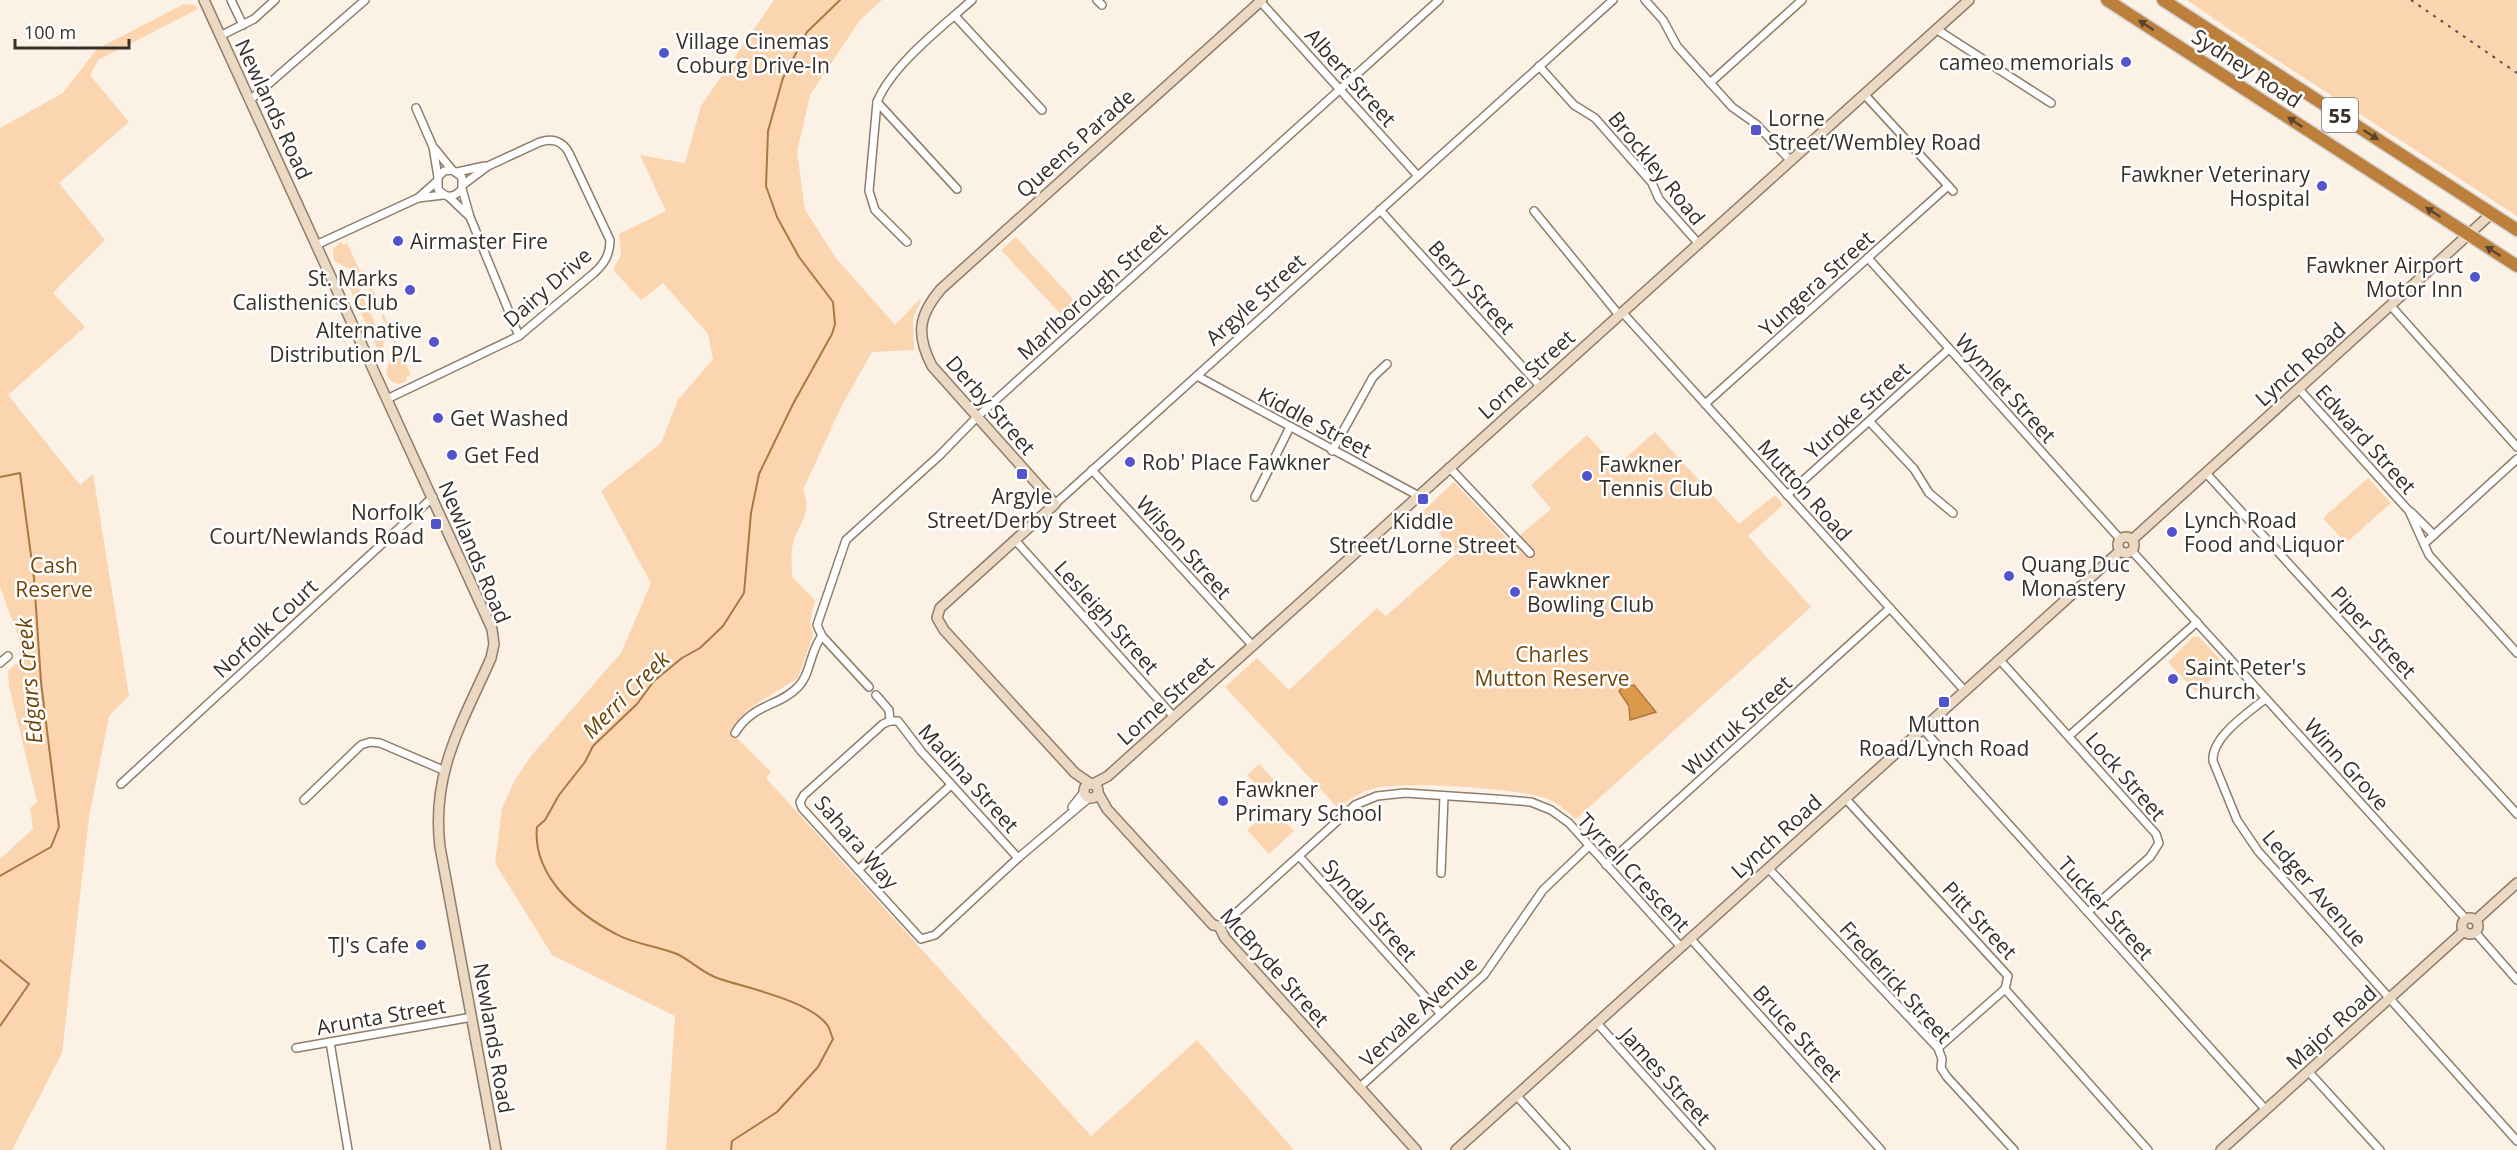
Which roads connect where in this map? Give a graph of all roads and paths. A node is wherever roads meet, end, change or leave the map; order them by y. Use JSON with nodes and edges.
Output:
{"nodes":[{"id":1,"x":204,"y":0,"type":"edge"},
{"id":2,"x":231,"y":0,"type":"edge"},
{"id":3,"x":275,"y":0,"type":"edge"},
{"id":4,"x":365,"y":0,"type":"edge"},
{"id":5,"x":972,"y":0,"type":"edge"},
{"id":6,"x":1260,"y":0,"type":"edge"},
{"id":7,"x":1439,"y":0,"type":"edge"},
{"id":8,"x":1613,"y":0,"type":"edge"},
{"id":9,"x":1645,"y":0,"type":"edge"},
{"id":10,"x":1802,"y":0,"type":"edge"},
{"id":11,"x":1969,"y":0,"type":"edge"},
{"id":12,"x":2107,"y":0,"type":"edge"},
{"id":13,"x":2163,"y":0,"type":"edge"},
{"id":14,"x":954,"y":16,"type":"junction"},
{"id":15,"x":243,"y":25,"type":"junction"},
{"id":16,"x":1936,"y":29,"type":"junction"},
{"id":17,"x":220,"y":36,"type":"junction"},
{"id":18,"x":1539,"y":66,"type":"junction"},
{"id":19,"x":1710,"y":83,"type":"junction"},
{"id":20,"x":1340,"y":90,"type":"junction"},
{"id":21,"x":1864,"y":94,"type":"junction"},
{"id":22,"x":250,"y":100,"type":"junction"},
{"id":23,"x":877,"y":102,"type":"junction"},
{"id":24,"x":2051,"y":103,"type":"dead end"},
{"id":25,"x":416,"y":108,"type":"dead end"},
{"id":26,"x":1042,"y":110,"type":"dead end"},
{"id":27,"x":433,"y":147,"type":"junction"},
{"id":28,"x":1790,"y":160,"type":"junction"},
{"id":29,"x":488,"y":166,"type":"junction"},
{"id":30,"x":455,"y":171,"type":"junction"},
{"id":31,"x":1418,"y":176,"type":"junction"},
{"id":32,"x":437,"y":180,"type":"junction"},
{"id":33,"x":463,"y":187,"type":"junction"},
{"id":34,"x":957,"y":189,"type":"dead end"},
{"id":35,"x":446,"y":196,"type":"junction"},
{"id":36,"x":418,"y":198,"type":"junction"},
{"id":37,"x":1380,"y":210,"type":"junction"},
{"id":38,"x":1534,"y":211,"type":"dead end"},
{"id":39,"x":2491,"y":214,"type":"junction"},
{"id":40,"x":470,"y":217,"type":"junction"},
{"id":41,"x":2517,"y":230,"type":"edge"},
{"id":42,"x":2469,"y":236,"type":"junction"},
{"id":43,"x":907,"y":242,"type":"dead end"},
{"id":44,"x":1698,"y":243,"type":"junction"},
{"id":45,"x":316,"y":245,"type":"junction"},
{"id":46,"x":1868,"y":258,"type":"junction"},
{"id":47,"x":2517,"y":266,"type":"edge"},
{"id":48,"x":2391,"y":306,"type":"junction"},
{"id":49,"x":1620,"y":313,"type":"junction"},
{"id":50,"x":922,"y":320,"type":"joint"},
{"id":51,"x":519,"y":336,"type":"junction"},
{"id":52,"x":1949,"y":349,"type":"junction"},
{"id":53,"x":1387,"y":364,"type":"dead end"},
{"id":54,"x":1197,"y":376,"type":"junction"},
{"id":55,"x":1539,"y":385,"type":"junction"},
{"id":56,"x":2299,"y":389,"type":"junction"},
{"id":57,"x":387,"y":399,"type":"junction"},
{"id":58,"x":1705,"y":404,"type":"junction"},
{"id":59,"x":977,"y":417,"type":"junction"},
{"id":60,"x":1870,"y":422,"type":"junction"},
{"id":61,"x":1290,"y":427,"type":"junction"},
{"id":62,"x":2517,"y":447,"type":"edge"},
{"id":63,"x":1332,"y":451,"type":"junction"},
{"id":64,"x":2517,"y":459,"type":"edge"},
{"id":65,"x":1449,"y":467,"type":"junction"},
{"id":66,"x":1092,"y":470,"type":"junction"},
{"id":67,"x":2206,"y":473,"type":"junction"},
{"id":68,"x":1417,"y":495,"type":"junction"},
{"id":69,"x":1787,"y":495,"type":"junction"},
{"id":70,"x":433,"y":497,"type":"junction"},
{"id":71,"x":1255,"y":497,"type":"dead end"},
{"id":72,"x":1055,"y":504,"type":"junction"},
{"id":73,"x":2409,"y":511,"type":"junction"},
{"id":74,"x":1953,"y":513,"type":"dead end"},
{"id":75,"x":2434,"y":534,"type":"junction"},
{"id":76,"x":2120,"y":539,"type":"junction"},
{"id":77,"x":2133,"y":539,"type":"junction"},
{"id":78,"x":1015,"y":540,"type":"junction"},
{"id":79,"x":2424,"y":544,"type":"junction"},
{"id":80,"x":2120,"y":551,"type":"junction"},
{"id":81,"x":2132,"y":551,"type":"junction"},
{"id":82,"x":1530,"y":553,"type":"dead end"},
{"id":83,"x":1890,"y":608,"type":"junction"},
{"id":84,"x":2197,"y":622,"type":"junction"},
{"id":85,"x":944,"y":630,"type":"joint"},
{"id":86,"x":822,"y":636,"type":"junction"},
{"id":87,"x":1251,"y":645,"type":"junction"},
{"id":88,"x":2517,"y":653,"type":"edge"},
{"id":89,"x":8,"y":656,"type":"dead end"},
{"id":90,"x":1999,"y":659,"type":"junction"},
{"id":91,"x":0,"y":663,"type":"edge"},
{"id":92,"x":869,"y":687,"type":"dead end"},
{"id":93,"x":1964,"y":690,"type":"junction"},
{"id":94,"x":876,"y":695,"type":"dead end"},
{"id":95,"x":2265,"y":699,"type":"junction"},
{"id":96,"x":1174,"y":717,"type":"junction"},
{"id":97,"x":890,"y":721,"type":"junction"},
{"id":98,"x":1922,"y":728,"type":"junction"},
{"id":99,"x":735,"y":733,"type":"dead end"},
{"id":100,"x":2069,"y":736,"type":"junction"},
{"id":101,"x":443,"y":770,"type":"junction"},
{"id":102,"x":121,"y":784,"type":"dead end"},
{"id":103,"x":951,"y":785,"type":"junction"},
{"id":104,"x":1091,"y":791,"type":"junction"},
{"id":105,"x":1444,"y":796,"type":"junction"},
{"id":106,"x":1845,"y":798,"type":"junction"},
{"id":107,"x":304,"y":800,"type":"dead end"},
{"id":108,"x":2517,"y":814,"type":"edge"},
{"id":109,"x":1588,"y":847,"type":"junction"},
{"id":110,"x":1299,"y":856,"type":"junction"},
{"id":111,"x":1018,"y":858,"type":"junction"},
{"id":112,"x":1606,"y":865,"type":"junction"},
{"id":113,"x":1768,"y":868,"type":"junction"},
{"id":114,"x":858,"y":870,"type":"junction"},
{"id":115,"x":1441,"y":873,"type":"dead end"},
{"id":116,"x":2517,"y":883,"type":"edge"},
{"id":117,"x":2088,"y":912,"type":"junction"},
{"id":118,"x":2466,"y":919,"type":"junction"},
{"id":119,"x":2476,"y":920,"type":"junction"},
{"id":120,"x":1219,"y":926,"type":"junction"},
{"id":121,"x":2464,"y":931,"type":"junction"},
{"id":122,"x":2475,"y":932,"type":"junction"},
{"id":123,"x":1690,"y":938,"type":"junction"},
{"id":124,"x":921,"y":939,"type":"joint"},
{"id":125,"x":1681,"y":947,"type":"junction"},
{"id":126,"x":2517,"y":980,"type":"edge"},
{"id":127,"x":2005,"y":989,"type":"junction"},
{"id":128,"x":2390,"y":998,"type":"junction"},
{"id":129,"x":1440,"y":1013,"type":"junction"},
{"id":130,"x":471,"y":1017,"type":"junction"},
{"id":131,"x":1597,"y":1023,"type":"junction"},
{"id":132,"x":330,"y":1042,"type":"junction"},
{"id":133,"x":296,"y":1048,"type":"dead end"},
{"id":134,"x":1938,"y":1048,"type":"junction"},
{"id":135,"x":2308,"y":1071,"type":"junction"},
{"id":136,"x":1360,"y":1088,"type":"junction"},
{"id":137,"x":1516,"y":1095,"type":"junction"},
{"id":138,"x":2266,"y":1110,"type":"junction"},
{"id":139,"x":2517,"y":1141,"type":"edge"},
{"id":140,"x":348,"y":1150,"type":"edge"},
{"id":141,"x":496,"y":1150,"type":"edge"},
{"id":142,"x":1416,"y":1150,"type":"edge"},
{"id":143,"x":1456,"y":1150,"type":"edge"},
{"id":144,"x":1566,"y":1150,"type":"edge"},
{"id":145,"x":1711,"y":1150,"type":"edge"},
{"id":146,"x":1881,"y":1150,"type":"edge"},
{"id":147,"x":2014,"y":1150,"type":"edge"},
{"id":148,"x":2148,"y":1150,"type":"edge"},
{"id":149,"x":2222,"y":1150,"type":"edge"},
{"id":150,"x":2380,"y":1150,"type":"edge"}],
"edges":[{"from":1,"to":17,"type":"street","name":"Newlands Road"},
{"from":2,"to":15,"type":"street"},
{"from":3,"to":15,"type":"street"},
{"from":4,"to":22,"type":"street"},
{"from":5,"to":14,"type":"street"},
{"from":6,"to":20,"type":"street","name":"Albert Street"},
{"from":6,"to":50,"type":"street","name":"Queens Parade"},
{"from":7,"to":20,"type":"street","name":"Marlborough Street"},
{"from":8,"to":18,"type":"street","name":"Argyle Street"},
{"from":9,"to":19,"type":"street"},
{"from":10,"to":19,"type":"street"},
{"from":11,"to":16,"type":"street","name":"Lorne Street"},
{"from":42,"to":12,"type":"highway","name":"Sydney Road","number":"55","one_way":true},
{"from":13,"to":39,"type":"highway","name":"Sydney Road","number":"55","one_way":true},
{"from":14,"to":23,"type":"street"},
{"from":14,"to":26,"type":"street"},
{"from":15,"to":17,"type":"street"},
{"from":16,"to":21,"type":"street","name":"Lorne Street"},
{"from":16,"to":24,"type":"street"},
{"from":17,"to":22,"type":"street","name":"Newlands Road"},
{"from":18,"to":31,"type":"street","name":"Argyle Street"},
{"from":18,"to":44,"type":"street","name":"Brockley Road"},
{"from":19,"to":28,"type":"street"},
{"from":20,"to":31,"type":"street","name":"Albert Street"},
{"from":20,"to":59,"type":"street","name":"Marlborough Street"},
{"from":21,"to":28,"type":"street","name":"Lorne Street"},
{"from":21,"to":46,"type":"street","name":"Yungera Street"},
{"from":22,"to":45,"type":"street","name":"Newlands Road"},
{"from":23,"to":34,"type":"street"},
{"from":23,"to":43,"type":"street"},
{"from":25,"to":27,"type":"street"},
{"from":27,"to":30,"type":"street"},
{"from":27,"to":32,"type":"street"},
{"from":28,"to":44,"type":"street","name":"Lorne Street"},
{"from":29,"to":30,"type":"street","name":"Dairy Drive"},
{"from":29,"to":33,"type":"street","name":"Dairy Drive"},
{"from":29,"to":51,"type":"street","name":"Dairy Drive"},
{"from":30,"to":32,"type":"street"},
{"from":30,"to":33,"type":"street"},
{"from":31,"to":37,"type":"street","name":"Argyle Street"},
{"from":32,"to":35,"type":"street"},
{"from":32,"to":36,"type":"street"},
{"from":33,"to":35,"type":"street"},
{"from":33,"to":40,"type":"street"},
{"from":35,"to":36,"type":"street"},
{"from":35,"to":40,"type":"street"},
{"from":36,"to":45,"type":"street"},
{"from":37,"to":54,"type":"street","name":"Argyle Street"},
{"from":37,"to":55,"type":"street","name":"Berry Street"},
{"from":38,"to":49,"type":"street","name":"Mutton Road"},
{"from":39,"to":41,"type":"highway","name":"Sydney Road","number":"55"},
{"from":39,"to":42,"type":"street","name":"Lynch Road"},
{"from":40,"to":51,"type":"street"},
{"from":47,"to":42,"type":"highway","name":"Sydney Road","number":"55","one_way":true},
{"from":42,"to":48,"type":"street","name":"Lynch Road"},
{"from":44,"to":49,"type":"street","name":"Lorne Street"},
{"from":45,"to":57,"type":"street","name":"Newlands Road"},
{"from":46,"to":52,"type":"street","name":"Wymlet Street"},
{"from":46,"to":58,"type":"street","name":"Yungera Street"},
{"from":48,"to":56,"type":"street","name":"Lynch Road"},
{"from":48,"to":62,"type":"street"},
{"from":49,"to":55,"type":"street","name":"Lorne Street"},
{"from":49,"to":58,"type":"street","name":"Mutton Road"},
{"from":50,"to":59,"type":"street","name":"Derby Street"},
{"from":51,"to":57,"type":"street","name":"Dairy Drive"},
{"from":52,"to":60,"type":"street","name":"Yuroke Street"},
{"from":52,"to":76,"type":"street","name":"Wymlet Street"},
{"from":53,"to":63,"type":"street"},
{"from":54,"to":61,"type":"street","name":"Kiddle Street"},
{"from":54,"to":66,"type":"street","name":"Argyle Street"},
{"from":55,"to":65,"type":"street","name":"Lorne Street"},
{"from":56,"to":67,"type":"street","name":"Lynch Road"},
{"from":56,"to":73,"type":"street","name":"Edward Street"},
{"from":57,"to":70,"type":"street","name":"Newlands Road"},
{"from":58,"to":69,"type":"street","name":"Mutton Road"},
{"from":59,"to":72,"type":"street","name":"Derby Street"},
{"from":59,"to":86,"type":"street","name":"Marlborough Street"},
{"from":60,"to":69,"type":"street","name":"Yuroke Street"},
{"from":60,"to":74,"type":"street"},
{"from":61,"to":63,"type":"street","name":"Kiddle Street"},
{"from":61,"to":71,"type":"street"},
{"from":63,"to":68,"type":"street","name":"Kiddle Street"},
{"from":64,"to":75,"type":"street"},
{"from":65,"to":68,"type":"street","name":"Lorne Street"},
{"from":65,"to":82,"type":"street"},
{"from":66,"to":72,"type":"street","name":"Argyle Street"},
{"from":66,"to":87,"type":"street","name":"Wilson Street"},
{"from":67,"to":77,"type":"street","name":"Lynch Road"},
{"from":67,"to":108,"type":"street","name":"Piper Street"},
{"from":68,"to":87,"type":"street","name":"Lorne Street"},
{"from":69,"to":83,"type":"street","name":"Mutton Road"},
{"from":70,"to":101,"type":"street","name":"Newlands Road"},
{"from":70,"to":102,"type":"street","name":"Norfolk Court"},
{"from":72,"to":78,"type":"street","name":"Argyle Street"},
{"from":73,"to":75,"type":"street","name":"Edward Street"},
{"from":73,"to":79,"type":"street","name":"Edward Street"},
{"from":75,"to":79,"type":"street"},
{"from":76,"to":77,"type":"street"},
{"from":76,"to":80,"type":"street"},
{"from":77,"to":81,"type":"street"},
{"from":78,"to":85,"type":"street","name":"Argyle Street"},
{"from":78,"to":96,"type":"street","name":"Lesleigh Street"},
{"from":79,"to":88,"type":"street","name":"Edward Street"},
{"from":80,"to":81,"type":"street"},
{"from":80,"to":90,"type":"street","name":"Lynch Road"},
{"from":81,"to":84,"type":"street","name":"Winn Grove"},
{"from":83,"to":93,"type":"street","name":"Mutton Road"},
{"from":83,"to":112,"type":"street","name":"Wurruk Street"},
{"from":84,"to":95,"type":"street","name":"Winn Grove"},
{"from":84,"to":100,"type":"street"},
{"from":85,"to":104,"type":"street","name":"McBryde Street"},
{"from":86,"to":92,"type":"street"},
{"from":86,"to":99,"type":"street"},
{"from":87,"to":96,"type":"street","name":"Lorne Street"},
{"from":89,"to":91,"type":"street"},
{"from":90,"to":93,"type":"street","name":"Lynch Road"},
{"from":90,"to":100,"type":"street","name":"Lock Street"},
{"from":93,"to":98,"type":"street","name":"Lynch Road"},
{"from":94,"to":97,"type":"street","name":"Madina Street"},
{"from":95,"to":118,"type":"street","name":"Winn Grove"},
{"from":95,"to":128,"type":"street","name":"Ledger Avenue"},
{"from":96,"to":104,"type":"street","name":"Lorne Street"},
{"from":97,"to":103,"type":"street","name":"Madina Street"},
{"from":97,"to":114,"type":"street","name":"Sahara Way"},
{"from":98,"to":106,"type":"street","name":"Lynch Road"},
{"from":98,"to":117,"type":"street","name":"Tucker Street"},
{"from":100,"to":117,"type":"street","name":"Lock Street"},
{"from":101,"to":107,"type":"street"},
{"from":101,"to":130,"type":"street","name":"Newlands Road"},
{"from":103,"to":111,"type":"street","name":"Madina Street"},
{"from":103,"to":114,"type":"street"},
{"from":104,"to":111,"type":"street","name":"Lorne Street"},
{"from":104,"to":120,"type":"street","name":"McBryde Street"},
{"from":105,"to":109,"type":"street","name":"Tyrrell Crescent"},
{"from":105,"to":110,"type":"street","name":"Tyrrell Crescent"},
{"from":105,"to":115,"type":"street"},
{"from":106,"to":113,"type":"street","name":"Lynch Road"},
{"from":106,"to":127,"type":"street","name":"Pitt Street"},
{"from":109,"to":112,"type":"street","name":"Tyrrell Crescent"},
{"from":109,"to":129,"type":"street","name":"Vervale Avenue"},
{"from":110,"to":120,"type":"street","name":"Tyrrell Crescent"},
{"from":110,"to":129,"type":"street","name":"Syndal Street"},
{"from":111,"to":124,"type":"street","name":"Lorne Street"},
{"from":112,"to":125,"type":"street","name":"Tyrrell Crescent"},
{"from":113,"to":123,"type":"street","name":"Lynch Road"},
{"from":113,"to":134,"type":"street","name":"Frederick Street"},
{"from":114,"to":124,"type":"street","name":"Sahara Way"},
{"from":116,"to":119,"type":"street"},
{"from":117,"to":138,"type":"street","name":"Tucker Street"},
{"from":118,"to":119,"type":"street"},
{"from":118,"to":121,"type":"street"},
{"from":119,"to":122,"type":"street"},
{"from":120,"to":136,"type":"street","name":"McBryde Street"},
{"from":121,"to":122,"type":"street"},
{"from":121,"to":128,"type":"street","name":"Major Road"},
{"from":122,"to":126,"type":"street"},
{"from":123,"to":125,"type":"street","name":"Lynch Road"},
{"from":123,"to":146,"type":"street","name":"Bruce Street"},
{"from":125,"to":131,"type":"street","name":"Lynch Road"},
{"from":127,"to":134,"type":"street"},
{"from":127,"to":148,"type":"street","name":"Pitt Street"},
{"from":128,"to":135,"type":"street","name":"Major Road"},
{"from":128,"to":139,"type":"street","name":"Ledger Avenue"},
{"from":129,"to":136,"type":"street","name":"Vervale Avenue"},
{"from":130,"to":132,"type":"street","name":"Arunta Street"},
{"from":130,"to":141,"type":"street","name":"Newlands Road"},
{"from":131,"to":137,"type":"street","name":"Lynch Road"},
{"from":131,"to":145,"type":"street","name":"James Street"},
{"from":132,"to":133,"type":"street","name":"Arunta Street"},
{"from":132,"to":140,"type":"street"},
{"from":134,"to":147,"type":"street","name":"Frederick Street"},
{"from":135,"to":138,"type":"street","name":"Major Road"},
{"from":135,"to":150,"type":"street"},
{"from":136,"to":142,"type":"street","name":"McBryde Street"},
{"from":137,"to":143,"type":"street","name":"Lynch Road"},
{"from":137,"to":144,"type":"street"},
{"from":138,"to":149,"type":"street","name":"Major Road"}]}
